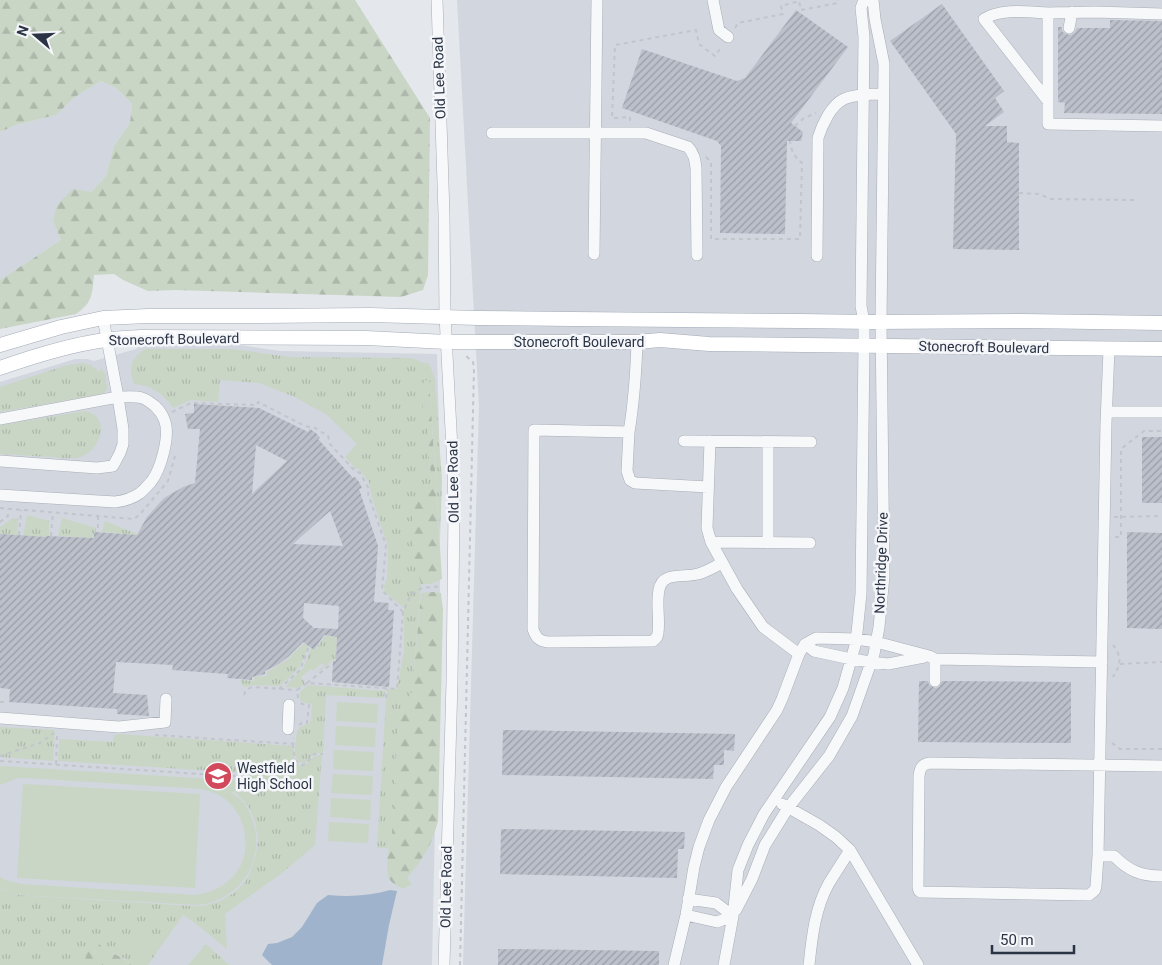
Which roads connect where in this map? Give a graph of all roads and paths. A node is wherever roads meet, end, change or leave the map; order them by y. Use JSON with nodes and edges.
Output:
{"nodes":[{"id":1,"x":437,"y":0,"type":"edge"},
{"id":2,"x":597,"y":0,"type":"edge"},
{"id":3,"x":713,"y":0,"type":"edge"},
{"id":4,"x":838,"y":0,"type":"edge"},
{"id":5,"x":864,"y":0,"type":"edge"},
{"id":6,"x":873,"y":0,"type":"edge"},
{"id":7,"x":1095,"y":6,"type":"edge"},
{"id":8,"x":1072,"y":12,"type":"junction"},
{"id":9,"x":1048,"y":13,"type":"junction"},
{"id":10,"x":1162,"y":14,"type":"edge"},
{"id":11,"x":1069,"y":28,"type":"dead end"},
{"id":12,"x":728,"y":37,"type":"junction"},
{"id":13,"x":883,"y":94,"type":"junction"},
{"id":14,"x":864,"y":95,"type":"junction"},
{"id":15,"x":1048,"y":101,"type":"junction"},
{"id":16,"x":822,"y":110,"type":"dead end"},
{"id":17,"x":630,"y":123,"type":"dead end"},
{"id":18,"x":795,"y":126,"type":"dead end"},
{"id":19,"x":1162,"y":126,"type":"edge"},
{"id":20,"x":492,"y":133,"type":"dead end"},
{"id":21,"x":595,"y":134,"type":"junction"},
{"id":22,"x":790,"y":141,"type":"dead end"},
{"id":23,"x":705,"y":156,"type":"dead end"},
{"id":24,"x":1019,"y":193,"type":"dead end"},
{"id":25,"x":1135,"y":200,"type":"dead end"},
{"id":26,"x":594,"y":254,"type":"dead end"},
{"id":27,"x":697,"y":255,"type":"dead end"},
{"id":28,"x":817,"y":256,"type":"dead end"},
{"id":29,"x":445,"y":316,"type":"junction"},
{"id":30,"x":103,"y":318,"type":"junction"},
{"id":31,"x":864,"y":322,"type":"junction"},
{"id":32,"x":881,"y":322,"type":"junction"},
{"id":33,"x":1162,"y":323,"type":"edge"},
{"id":34,"x":107,"y":339,"type":"junction"},
{"id":35,"x":447,"y":342,"type":"junction"},
{"id":36,"x":465,"y":342,"type":"junction"},
{"id":37,"x":637,"y":342,"type":"junction"},
{"id":38,"x":0,"y":345,"type":"edge"},
{"id":39,"x":864,"y":346,"type":"junction"},
{"id":40,"x":881,"y":346,"type":"junction"},
{"id":41,"x":1109,"y":349,"type":"junction"},
{"id":42,"x":1162,"y":349,"type":"edge"},
{"id":43,"x":0,"y":368,"type":"edge"},
{"id":44,"x":118,"y":397,"type":"junction"},
{"id":45,"x":170,"y":410,"type":"dead end"},
{"id":46,"x":1106,"y":412,"type":"junction"},
{"id":47,"x":1162,"y":412,"type":"edge"},
{"id":48,"x":0,"y":419,"type":"edge"},
{"id":49,"x":1162,"y":431,"type":"edge"},
{"id":50,"x":629,"y":432,"type":"junction"},
{"id":51,"x":684,"y":440,"type":"dead end"},
{"id":52,"x":710,"y":441,"type":"junction"},
{"id":53,"x":768,"y":442,"type":"junction"},
{"id":54,"x":811,"y":442,"type":"dead end"},
{"id":55,"x":175,"y":449,"type":"dead end"},
{"id":56,"x":0,"y":461,"type":"edge"},
{"id":57,"x":708,"y":487,"type":"junction"},
{"id":58,"x":0,"y":495,"type":"edge"},
{"id":59,"x":0,"y":508,"type":"edge"},
{"id":60,"x":8,"y":509,"type":"junction"},
{"id":61,"x":21,"y":510,"type":"junction"},
{"id":62,"x":54,"y":513,"type":"junction"},
{"id":63,"x":98,"y":516,"type":"junction"},
{"id":64,"x":1162,"y":516,"type":"edge"},
{"id":65,"x":1104,"y":517,"type":"junction"},
{"id":66,"x":1121,"y":517,"type":"junction"},
{"id":67,"x":0,"y":522,"type":"edge"},
{"id":68,"x":98,"y":532,"type":"dead end"},
{"id":69,"x":18,"y":535,"type":"dead end"},
{"id":70,"x":51,"y":536,"type":"dead end"},
{"id":71,"x":1113,"y":537,"type":"dead end"},
{"id":72,"x":711,"y":542,"type":"junction"},
{"id":73,"x":768,"y":543,"type":"junction"},
{"id":74,"x":810,"y":543,"type":"dead end"},
{"id":75,"x":722,"y":563,"type":"junction"},
{"id":76,"x":453,"y":586,"type":"junction"},
{"id":77,"x":403,"y":612,"type":"junction"},
{"id":78,"x":857,"y":639,"type":"junction"},
{"id":79,"x":876,"y":642,"type":"junction"},
{"id":80,"x":1112,"y":642,"type":"dead end"},
{"id":81,"x":805,"y":644,"type":"junction"},
{"id":82,"x":309,"y":646,"type":"dead end"},
{"id":83,"x":798,"y":654,"type":"junction"},
{"id":84,"x":932,"y":658,"type":"junction"},
{"id":85,"x":851,"y":660,"type":"junction"},
{"id":86,"x":872,"y":662,"type":"junction"},
{"id":87,"x":1102,"y":662,"type":"junction"},
{"id":88,"x":1162,"y":662,"type":"edge"},
{"id":89,"x":1120,"y":664,"type":"junction"},
{"id":90,"x":329,"y":666,"type":"dead end"},
{"id":91,"x":1112,"y":679,"type":"dead end"},
{"id":92,"x":935,"y":681,"type":"dead end"},
{"id":93,"x":307,"y":683,"type":"junction"},
{"id":94,"x":279,"y":689,"type":"junction"},
{"id":95,"x":387,"y":689,"type":"junction"},
{"id":96,"x":297,"y":690,"type":"junction"},
{"id":97,"x":244,"y":695,"type":"dead end"},
{"id":98,"x":386,"y":698,"type":"dead end"},
{"id":99,"x":166,"y":699,"type":"dead end"},
{"id":100,"x":0,"y":702,"type":"edge"},
{"id":101,"x":6,"y":702,"type":"dead end"},
{"id":102,"x":289,"y":705,"type":"dead end"},
{"id":103,"x":0,"y":718,"type":"edge"},
{"id":104,"x":60,"y":729,"type":"dead end"},
{"id":105,"x":293,"y":729,"type":"junction"},
{"id":106,"x":148,"y":735,"type":"dead end"},
{"id":107,"x":57,"y":736,"type":"dead end"},
{"id":108,"x":1110,"y":740,"type":"dead end"},
{"id":109,"x":293,"y":744,"type":"junction"},
{"id":110,"x":1162,"y":749,"type":"edge"},
{"id":111,"x":323,"y":754,"type":"dead end"},
{"id":112,"x":0,"y":756,"type":"edge"},
{"id":113,"x":0,"y":761,"type":"edge"},
{"id":114,"x":56,"y":764,"type":"junction"},
{"id":115,"x":1099,"y":765,"type":"junction"},
{"id":116,"x":1162,"y":766,"type":"edge"},
{"id":117,"x":247,"y":777,"type":"dead end"},
{"id":118,"x":774,"y":799,"type":"junction"},
{"id":119,"x":788,"y":808,"type":"junction"},
{"id":120,"x":850,"y":850,"type":"junction"},
{"id":121,"x":1098,"y":856,"type":"junction"},
{"id":122,"x":1162,"y":876,"type":"edge"},
{"id":123,"x":688,"y":899,"type":"junction"},
{"id":124,"x":686,"y":915,"type":"junction"},
{"id":125,"x":733,"y":916,"type":"junction"},
{"id":126,"x":444,"y":965,"type":"edge"},
{"id":127,"x":460,"y":965,"type":"edge"},
{"id":128,"x":674,"y":965,"type":"edge"},
{"id":129,"x":724,"y":965,"type":"edge"},
{"id":130,"x":810,"y":965,"type":"edge"},
{"id":131,"x":918,"y":965,"type":"edge"}],
"edges":[{"from":1,"to":29,"type":"street","name":"Old Lee Road"},
{"from":2,"to":21,"type":"street"},
{"from":3,"to":12,"type":"street"},
{"from":4,"to":12,"type":"path"},
{"from":5,"to":14,"type":"street","name":"Northridge Drive"},
{"from":6,"to":13,"type":"street","name":"Northridge Drive"},
{"from":7,"to":8,"type":"street"},
{"from":7,"to":10,"type":"street"},
{"from":8,"to":9,"type":"street"},
{"from":8,"to":11,"type":"street"},
{"from":9,"to":15,"type":"street"},
{"from":9,"to":15,"type":"street"},
{"from":12,"to":17,"type":"path"},
{"from":13,"to":14,"type":"street"},
{"from":13,"to":32,"type":"street","name":"Northridge Drive"},
{"from":14,"to":28,"type":"street"},
{"from":14,"to":31,"type":"street","name":"Northridge Drive"},
{"from":15,"to":19,"type":"street"},
{"from":16,"to":18,"type":"path"},
{"from":20,"to":21,"type":"street"},
{"from":21,"to":26,"type":"street"},
{"from":21,"to":27,"type":"street"},
{"from":22,"to":23,"type":"path"},
{"from":24,"to":25,"type":"path"},
{"from":29,"to":30,"type":"main road","name":"Stonecroft Boulevard"},
{"from":29,"to":31,"type":"main road","name":"Stonecroft Boulevard"},
{"from":29,"to":35,"type":"street","name":"Old Lee Road"},
{"from":30,"to":34,"type":"street"},
{"from":30,"to":38,"type":"main road","name":"Stonecroft Boulevard"},
{"from":31,"to":32,"type":"main road","name":"Stonecroft Boulevard"},
{"from":31,"to":39,"type":"street","name":"Northridge Drive"},
{"from":32,"to":33,"type":"main road","name":"Stonecroft Boulevard"},
{"from":32,"to":40,"type":"street","name":"Northridge Drive"},
{"from":34,"to":35,"type":"main road","name":"Stonecroft Boulevard"},
{"from":34,"to":43,"type":"main road","name":"Stonecroft Boulevard"},
{"from":34,"to":44,"type":"street"},
{"from":35,"to":36,"type":"main road","name":"Stonecroft Boulevard"},
{"from":35,"to":76,"type":"street","name":"Old Lee Road"},
{"from":36,"to":37,"type":"main road","name":"Stonecroft Boulevard"},
{"from":36,"to":127,"type":"path"},
{"from":37,"to":39,"type":"main road","name":"Stonecroft Boulevard"},
{"from":37,"to":50,"type":"street"},
{"from":39,"to":40,"type":"main road","name":"Stonecroft Boulevard"},
{"from":39,"to":78,"type":"street","name":"Northridge Drive"},
{"from":40,"to":41,"type":"main road","name":"Stonecroft Boulevard"},
{"from":40,"to":79,"type":"street","name":"Northridge Drive"},
{"from":41,"to":42,"type":"main road","name":"Stonecroft Boulevard"},
{"from":41,"to":46,"type":"street"},
{"from":44,"to":48,"type":"street"},
{"from":44,"to":56,"type":"street"},
{"from":44,"to":58,"type":"street"},
{"from":45,"to":77,"type":"path"},
{"from":46,"to":47,"type":"street"},
{"from":46,"to":65,"type":"street"},
{"from":49,"to":66,"type":"path"},
{"from":50,"to":57,"type":"street"},
{"from":50,"to":75,"type":"street"},
{"from":51,"to":52,"type":"street"},
{"from":52,"to":53,"type":"street"},
{"from":52,"to":57,"type":"street"},
{"from":53,"to":54,"type":"street"},
{"from":53,"to":73,"type":"street"},
{"from":55,"to":63,"type":"path"},
{"from":57,"to":72,"type":"street"},
{"from":59,"to":60,"type":"path"},
{"from":60,"to":61,"type":"path"},
{"from":60,"to":67,"type":"path"},
{"from":61,"to":62,"type":"path"},
{"from":61,"to":69,"type":"path"},
{"from":62,"to":63,"type":"path"},
{"from":62,"to":70,"type":"path"},
{"from":63,"to":68,"type":"path"},
{"from":64,"to":66,"type":"path"},
{"from":65,"to":66,"type":"path"},
{"from":65,"to":87,"type":"street"},
{"from":66,"to":71,"type":"path"},
{"from":72,"to":73,"type":"street"},
{"from":72,"to":75,"type":"street"},
{"from":73,"to":74,"type":"street"},
{"from":75,"to":83,"type":"street"},
{"from":76,"to":77,"type":"path"},
{"from":76,"to":126,"type":"street","name":"Old Lee Road"},
{"from":77,"to":95,"type":"path"},
{"from":78,"to":79,"type":"street"},
{"from":78,"to":81,"type":"street"},
{"from":78,"to":85,"type":"street","name":"Northridge Drive"},
{"from":79,"to":84,"type":"street"},
{"from":79,"to":86,"type":"street","name":"Northridge Drive"},
{"from":80,"to":89,"type":"path"},
{"from":81,"to":83,"type":"street"},
{"from":81,"to":85,"type":"street"},
{"from":82,"to":94,"type":"path"},
{"from":83,"to":123,"type":"street"},
{"from":84,"to":86,"type":"street"},
{"from":84,"to":87,"type":"street"},
{"from":84,"to":92,"type":"street"},
{"from":85,"to":86,"type":"street"},
{"from":85,"to":118,"type":"street","name":"Northridge Drive"},
{"from":86,"to":119,"type":"street","name":"Northridge Drive"},
{"from":87,"to":115,"type":"street"},
{"from":88,"to":89,"type":"path"},
{"from":89,"to":91,"type":"path"},
{"from":90,"to":93,"type":"path"},
{"from":93,"to":95,"type":"path"},
{"from":93,"to":96,"type":"path"},
{"from":94,"to":96,"type":"path"},
{"from":94,"to":97,"type":"path"},
{"from":95,"to":98,"type":"path"},
{"from":96,"to":105,"type":"path"},
{"from":99,"to":103,"type":"street"},
{"from":100,"to":101,"type":"path"},
{"from":102,"to":105,"type":"street"},
{"from":104,"to":112,"type":"path"},
{"from":105,"to":109,"type":"path"},
{"from":106,"to":109,"type":"path"},
{"from":107,"to":114,"type":"path"},
{"from":108,"to":110,"type":"path"},
{"from":109,"to":111,"type":"path"},
{"from":113,"to":114,"type":"path"},
{"from":114,"to":117,"type":"path"},
{"from":115,"to":116,"type":"street"},
{"from":115,"to":121,"type":"street"},
{"from":115,"to":121,"type":"street"},
{"from":118,"to":119,"type":"street"},
{"from":118,"to":125,"type":"street","name":"Northridge Drive"},
{"from":119,"to":120,"type":"street"},
{"from":119,"to":125,"type":"street","name":"Northridge Drive"},
{"from":120,"to":130,"type":"street"},
{"from":120,"to":131,"type":"street"},
{"from":121,"to":122,"type":"street"},
{"from":123,"to":124,"type":"street"},
{"from":123,"to":125,"type":"street"},
{"from":124,"to":125,"type":"street"},
{"from":124,"to":128,"type":"street"},
{"from":125,"to":129,"type":"street","name":"Northridge Drive"}]}
